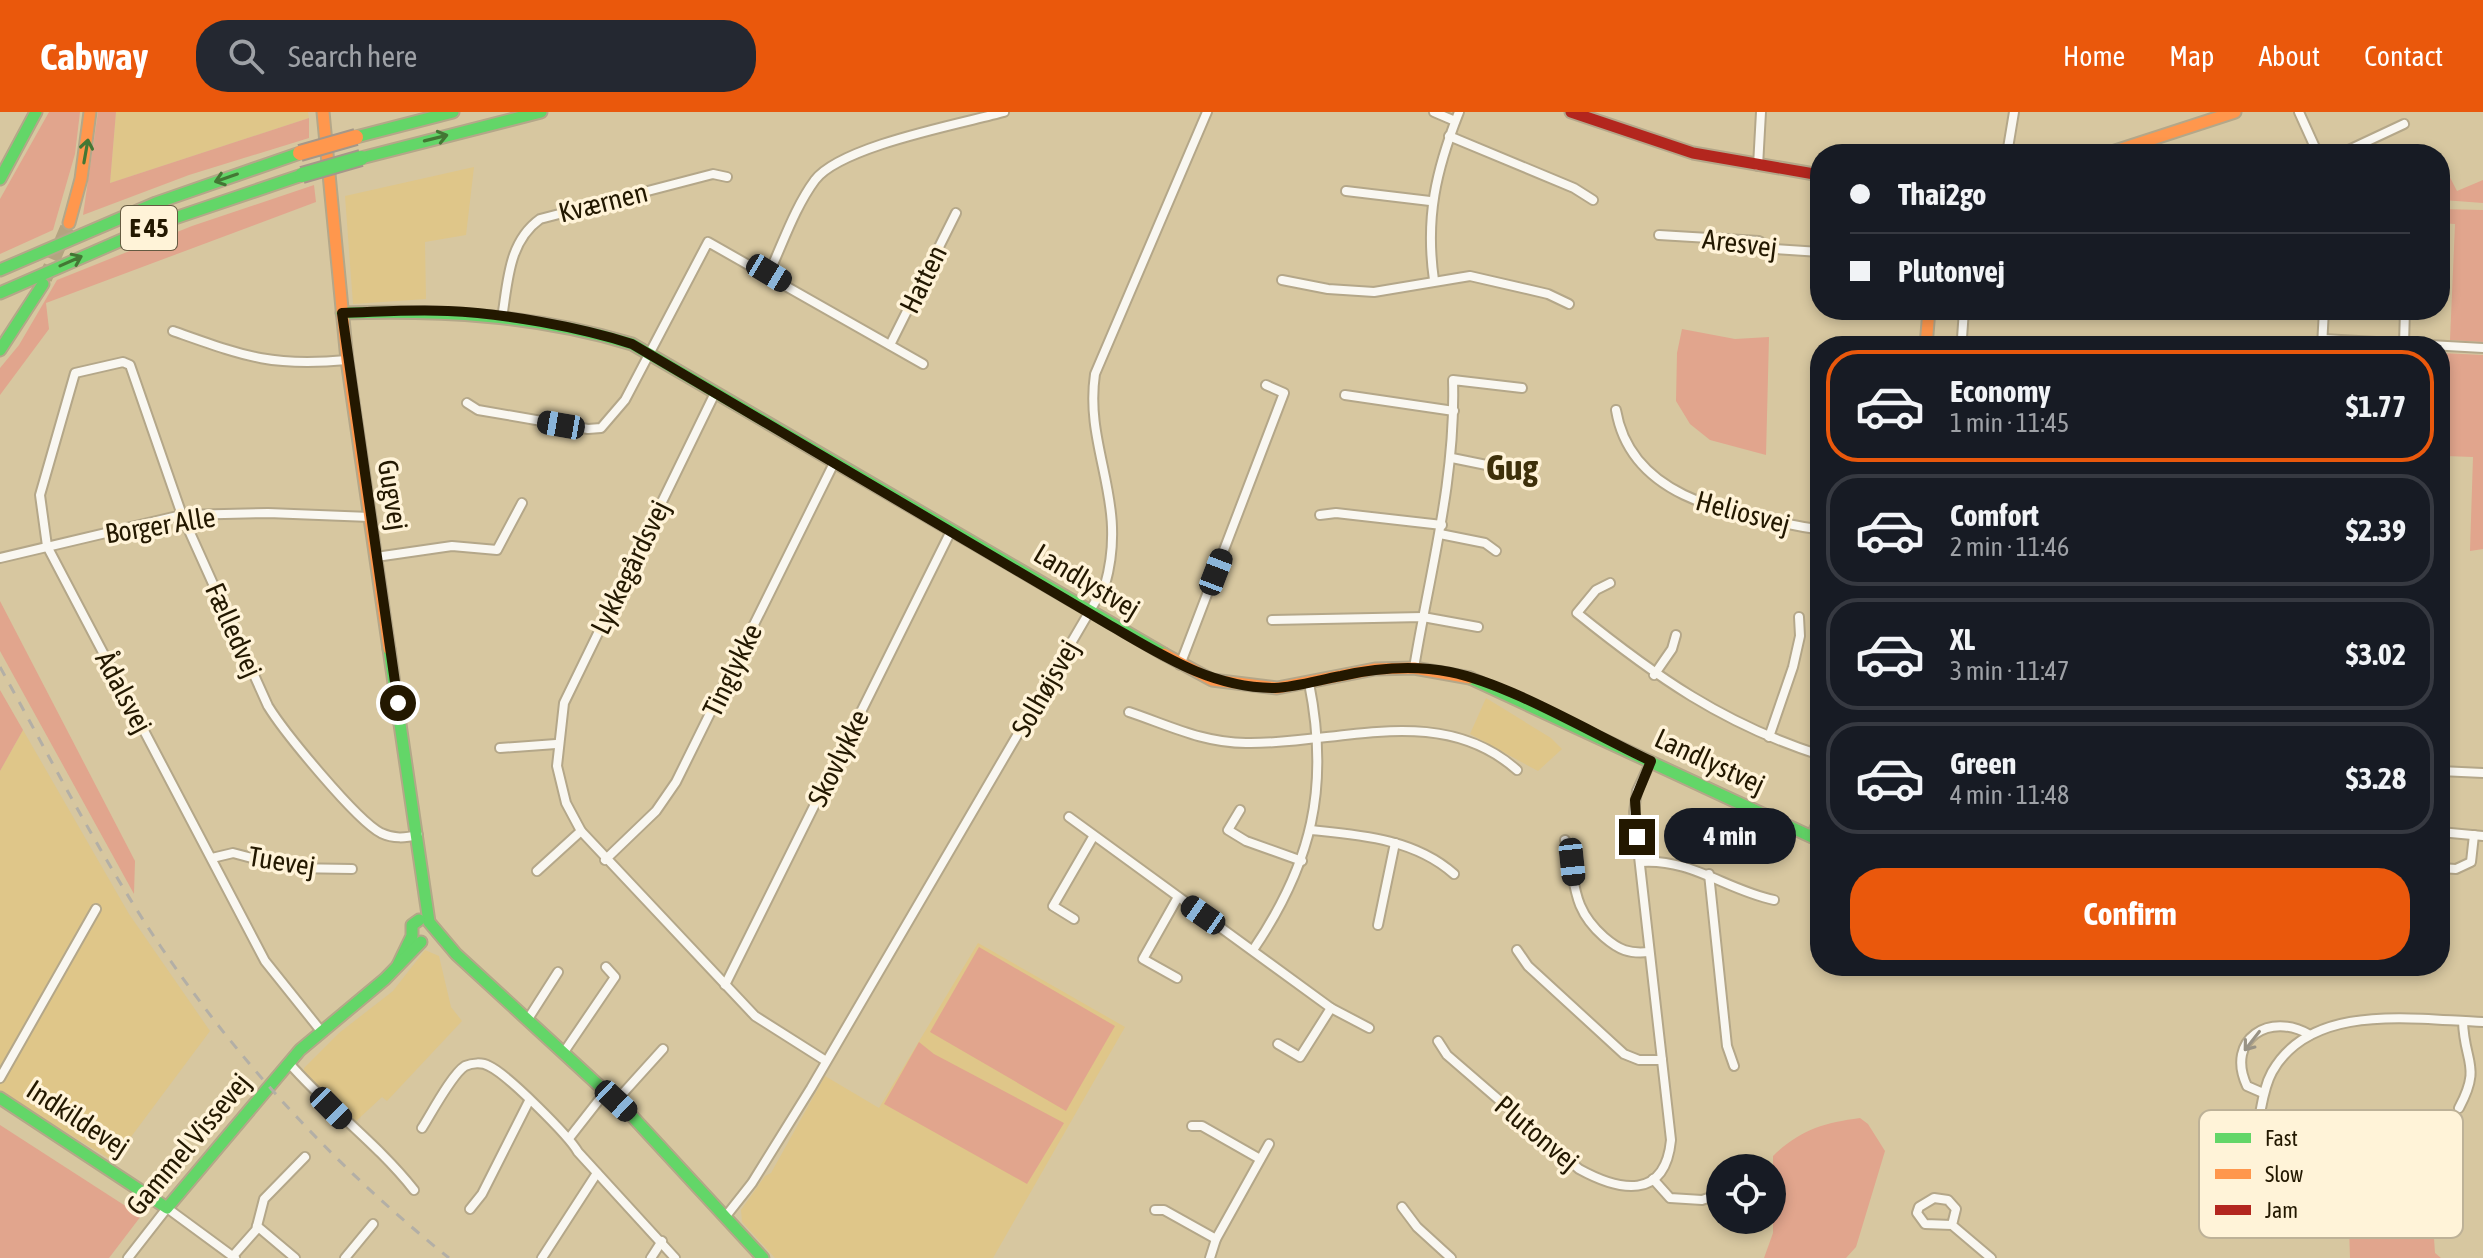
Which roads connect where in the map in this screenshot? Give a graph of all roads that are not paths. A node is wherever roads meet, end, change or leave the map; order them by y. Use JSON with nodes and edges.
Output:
{"nodes":[{"id":1,"x":36,"y":112,"type":"edge"},
{"id":2,"x":90,"y":112,"type":"edge"},
{"id":3,"x":323,"y":112,"type":"edge"},
{"id":4,"x":453,"y":112,"type":"edge"},
{"id":5,"x":541,"y":112,"type":"edge"},
{"id":6,"x":1004,"y":112,"type":"edge"},
{"id":7,"x":1207,"y":112,"type":"edge"},
{"id":8,"x":1434,"y":112,"type":"edge"},
{"id":9,"x":1571,"y":112,"type":"edge"},
{"id":10,"x":1761,"y":112,"type":"edge"},
{"id":11,"x":2014,"y":112,"type":"edge"},
{"id":12,"x":2299,"y":112,"type":"edge"},
{"id":13,"x":2231,"y":113,"type":"edge"},
{"id":14,"x":1457,"y":116,"type":"edge"},
{"id":15,"x":2404,"y":124,"type":"dead end"},
{"id":16,"x":1449,"y":136,"type":"junction"},
{"id":17,"x":2009,"y":144,"type":"edge"},
{"id":18,"x":2136,"y":144,"type":"edge"},
{"id":19,"x":2313,"y":144,"type":"edge"},
{"id":20,"x":2361,"y":144,"type":"edge"},
{"id":21,"x":1758,"y":166,"type":"junction"},
{"id":22,"x":1810,"y":174,"type":"edge"},
{"id":23,"x":727,"y":177,"type":"dead end"},
{"id":24,"x":0,"y":179,"type":"edge"},
{"id":25,"x":1346,"y":191,"type":"dead end"},
{"id":26,"x":1593,"y":200,"type":"dead end"},
{"id":27,"x":1430,"y":201,"type":"junction"},
{"id":28,"x":956,"y":213,"type":"dead end"},
{"id":29,"x":69,"y":223,"type":"tunnel mouth"},
{"id":30,"x":1659,"y":235,"type":"dead end"},
{"id":31,"x":1810,"y":251,"type":"edge"},
{"id":32,"x":0,"y":270,"type":"edge"},
{"id":33,"x":769,"y":273,"type":"junction"},
{"id":34,"x":1282,"y":280,"type":"dead end"},
{"id":35,"x":1434,"y":280,"type":"junction"},
{"id":36,"x":43,"y":284,"type":"tunnel mouth"},
{"id":37,"x":0,"y":293,"type":"edge"},
{"id":38,"x":1569,"y":304,"type":"dead end"},
{"id":39,"x":342,"y":313,"type":"junction"},
{"id":40,"x":502,"y":318,"type":"junction"},
{"id":41,"x":173,"y":331,"type":"dead end"},
{"id":42,"x":890,"y":345,"type":"junction"},
{"id":43,"x":2450,"y":347,"type":"edge"},
{"id":44,"x":2483,"y":348,"type":"edge"},
{"id":45,"x":0,"y":350,"type":"edge"},
{"id":46,"x":650,"y":354,"type":"junction"},
{"id":47,"x":347,"y":360,"type":"junction"},
{"id":48,"x":123,"y":362,"type":"joint"},
{"id":49,"x":923,"y":364,"type":"dead end"},
{"id":50,"x":1266,"y":385,"type":"dead end"},
{"id":51,"x":1522,"y":388,"type":"dead end"},
{"id":52,"x":715,"y":393,"type":"junction"},
{"id":53,"x":1345,"y":395,"type":"dead end"},
{"id":54,"x":467,"y":403,"type":"dead end"},
{"id":55,"x":1616,"y":410,"type":"dead end"},
{"id":56,"x":1454,"y":411,"type":"junction"},
{"id":57,"x":1452,"y":458,"type":"junction"},
{"id":58,"x":834,"y":463,"type":"junction"},
{"id":59,"x":1511,"y":470,"type":"dead end"},
{"id":60,"x":522,"y":503,"type":"dead end"},
{"id":61,"x":182,"y":515,"type":"junction"},
{"id":62,"x":1320,"y":515,"type":"dead end"},
{"id":63,"x":370,"y":517,"type":"junction"},
{"id":64,"x":1810,"y":528,"type":"edge"},
{"id":65,"x":1441,"y":530,"type":"junction"},
{"id":66,"x":951,"y":531,"type":"junction"},
{"id":67,"x":47,"y":546,"type":"junction"},
{"id":68,"x":1496,"y":551,"type":"dead end"},
{"id":69,"x":376,"y":557,"type":"junction"},
{"id":70,"x":0,"y":558,"type":"edge"},
{"id":71,"x":1610,"y":583,"type":"dead end"},
{"id":72,"x":1089,"y":613,"type":"junction"},
{"id":73,"x":1423,"y":617,"type":"junction"},
{"id":74,"x":1799,"y":617,"type":"dead end"},
{"id":75,"x":1272,"y":620,"type":"dead end"},
{"id":76,"x":1478,"y":627,"type":"dead end"},
{"id":77,"x":1676,"y":635,"type":"dead end"},
{"id":78,"x":1180,"y":666,"type":"junction"},
{"id":79,"x":1414,"y":668,"type":"junction"},
{"id":80,"x":1654,"y":675,"type":"junction"},
{"id":81,"x":1309,"y":683,"type":"junction"},
{"id":82,"x":1129,"y":712,"type":"dead end"},
{"id":83,"x":1318,"y":737,"type":"junction"},
{"id":84,"x":1769,"y":737,"type":"junction"},
{"id":85,"x":556,"y":744,"type":"junction"},
{"id":86,"x":500,"y":748,"type":"dead end"},
{"id":87,"x":1810,"y":751,"type":"edge"},
{"id":88,"x":1651,"y":761,"type":"junction"},
{"id":89,"x":1517,"y":770,"type":"dead end"},
{"id":90,"x":2450,"y":771,"type":"edge"},
{"id":91,"x":2483,"y":773,"type":"edge"},
{"id":92,"x":1240,"y":810,"type":"dead end"},
{"id":93,"x":1069,"y":817,"type":"dead end"},
{"id":94,"x":1311,"y":830,"type":"junction"},
{"id":95,"x":581,"y":831,"type":"junction"},
{"id":96,"x":2450,"y":833,"type":"edge"},
{"id":97,"x":418,"y":835,"type":"junction"},
{"id":98,"x":2478,"y":835,"type":"edge"},
{"id":99,"x":1810,"y":836,"type":"edge"},
{"id":100,"x":1093,"y":837,"type":"junction"},
{"id":101,"x":1565,"y":840,"type":"dead end"},
{"id":102,"x":1395,"y":843,"type":"junction"},
{"id":103,"x":212,"y":858,"type":"junction"},
{"id":104,"x":605,"y":860,"type":"junction"},
{"id":105,"x":1302,"y":861,"type":"junction"},
{"id":106,"x":1640,"y":862,"type":"junction"},
{"id":107,"x":352,"y":869,"type":"dead end"},
{"id":108,"x":2450,"y":869,"type":"edge"},
{"id":109,"x":537,"y":871,"type":"dead end"},
{"id":110,"x":1454,"y":874,"type":"dead end"},
{"id":111,"x":1709,"y":874,"type":"junction"},
{"id":112,"x":1178,"y":897,"type":"junction"},
{"id":113,"x":1774,"y":900,"type":"dead end"},
{"id":114,"x":96,"y":909,"type":"dead end"},
{"id":115,"x":1074,"y":919,"type":"dead end"},
{"id":116,"x":1378,"y":925,"type":"dead end"},
{"id":117,"x":423,"y":932,"type":"junction"},
{"id":118,"x":1253,"y":950,"type":"junction"},
{"id":119,"x":1517,"y":950,"type":"dead end"},
{"id":120,"x":1649,"y":952,"type":"junction"},
{"id":121,"x":606,"y":967,"type":"dead end"},
{"id":122,"x":558,"y":972,"type":"dead end"},
{"id":123,"x":615,"y":977,"type":"junction"},
{"id":124,"x":1177,"y":978,"type":"dead end"},
{"id":125,"x":623,"y":985,"type":"dead end"},
{"id":126,"x":725,"y":985,"type":"junction"},
{"id":127,"x":1331,"y":1008,"type":"junction"},
{"id":128,"x":528,"y":1019,"type":"junction"},
{"id":129,"x":2463,"y":1021,"type":"junction"},
{"id":130,"x":2483,"y":1022,"type":"edge"},
{"id":131,"x":1369,"y":1028,"type":"dead end"},
{"id":132,"x":321,"y":1031,"type":"junction"},
{"id":133,"x":2310,"y":1035,"type":"junction"},
{"id":134,"x":1438,"y":1041,"type":"dead end"},
{"id":135,"x":1278,"y":1044,"type":"dead end"},
{"id":136,"x":663,"y":1049,"type":"dead end"},
{"id":137,"x":564,"y":1052,"type":"junction"},
{"id":138,"x":1662,"y":1060,"type":"junction"},
{"id":139,"x":826,"y":1061,"type":"junction"},
{"id":140,"x":289,"y":1063,"type":"junction"},
{"id":141,"x":1734,"y":1066,"type":"dead end"},
{"id":142,"x":0,"y":1078,"type":"edge"},
{"id":143,"x":2263,"y":1093,"type":"junction"},
{"id":144,"x":611,"y":1096,"type":"junction"},
{"id":145,"x":0,"y":1098,"type":"edge"},
{"id":146,"x":529,"y":1101,"type":"junction"},
{"id":147,"x":2459,"y":1108,"type":"dead end"},
{"id":148,"x":2261,"y":1110,"type":"edge"},
{"id":149,"x":1192,"y":1126,"type":"dead end"},
{"id":150,"x":422,"y":1128,"type":"dead end"},
{"id":151,"x":570,"y":1137,"type":"junction"},
{"id":152,"x":1269,"y":1144,"type":"dead end"},
{"id":153,"x":305,"y":1157,"type":"dead end"},
{"id":154,"x":1260,"y":1159,"type":"junction"},
{"id":155,"x":597,"y":1173,"type":"junction"},
{"id":156,"x":1653,"y":1179,"type":"junction"},
{"id":157,"x":414,"y":1190,"type":"dead end"},
{"id":158,"x":1706,"y":1199,"type":"edge"},
{"id":159,"x":1402,"y":1207,"type":"dead end"},
{"id":160,"x":167,"y":1208,"type":"junction"},
{"id":161,"x":470,"y":1209,"type":"dead end"},
{"id":162,"x":1155,"y":1210,"type":"dead end"},
{"id":163,"x":726,"y":1216,"type":"junction"},
{"id":164,"x":373,"y":1224,"type":"dead end"},
{"id":165,"x":1952,"y":1225,"type":"junction"},
{"id":166,"x":257,"y":1226,"type":"junction"},
{"id":167,"x":1216,"y":1239,"type":"junction"},
{"id":168,"x":662,"y":1241,"type":"junction"},
{"id":169,"x":234,"y":1257,"type":"edge"},
{"id":170,"x":128,"y":1258,"type":"edge"},
{"id":171,"x":295,"y":1258,"type":"edge"},
{"id":172,"x":345,"y":1258,"type":"edge"},
{"id":173,"x":542,"y":1258,"type":"edge"},
{"id":174,"x":651,"y":1258,"type":"edge"},
{"id":175,"x":675,"y":1258,"type":"edge"},
{"id":176,"x":763,"y":1258,"type":"edge"},
{"id":177,"x":1210,"y":1258,"type":"edge"},
{"id":178,"x":1451,"y":1258,"type":"edge"},
{"id":179,"x":1991,"y":1258,"type":"edge"}],
"edges":[{"from":1,"to":24,"type":"main road"},
{"from":29,"to":2,"type":"main road","one_way":true},
{"from":3,"to":39,"type":"main road","name":"Gugvej"},
{"from":4,"to":32,"type":"main road","number":"E 45","one_way":true,"bridge":true},
{"from":37,"to":5,"type":"main road","number":"E 45","one_way":true,"bridge":true},
{"from":6,"to":33,"type":"street"},
{"from":7,"to":72,"type":"street","name":"Solhøjsvej"},
{"from":8,"to":14,"type":"street"},
{"from":9,"to":21,"type":"main road"},
{"from":10,"to":21,"type":"street"},
{"from":11,"to":17,"type":"street"},
{"from":12,"to":19,"type":"street"},
{"from":13,"to":18,"type":"main road"},
{"from":14,"to":16,"type":"street"},
{"from":15,"to":20,"type":"street"},
{"from":16,"to":26,"type":"street"},
{"from":16,"to":27,"type":"street"},
{"from":21,"to":22,"type":"main road"},
{"from":23,"to":40,"type":"street","name":"Kværnen"},
{"from":25,"to":27,"type":"street"},
{"from":27,"to":35,"type":"street"},
{"from":28,"to":42,"type":"street","name":"Hatten"},
{"from":30,"to":31,"type":"street","name":"Aresvej"},
{"from":33,"to":42,"type":"street"},
{"from":33,"to":46,"type":"street"},
{"from":34,"to":35,"type":"street"},
{"from":35,"to":38,"type":"street"},
{"from":36,"to":45,"type":"main road"},
{"from":39,"to":40,"type":"main road","name":"Landlystvej"},
{"from":39,"to":47,"type":"main road","name":"Gugvej"},
{"from":40,"to":46,"type":"main road","name":"Landlystvej"},
{"from":41,"to":47,"type":"street"},
{"from":42,"to":49,"type":"street"},
{"from":43,"to":44,"type":"street"},
{"from":46,"to":52,"type":"main road","name":"Landlystvej"},
{"from":46,"to":54,"type":"street"},
{"from":47,"to":63,"type":"main road","name":"Gugvej"},
{"from":48,"to":61,"type":"street","name":"Fælledvej"},
{"from":48,"to":67,"type":"street","name":"Ådalsvej"},
{"from":50,"to":78,"type":"street"},
{"from":51,"to":56,"type":"street"},
{"from":52,"to":58,"type":"main road","name":"Landlystvej"},
{"from":52,"to":85,"type":"street","name":"Lykkegårdsvej"},
{"from":53,"to":56,"type":"street"},
{"from":55,"to":64,"type":"street","name":"Heliosvej"},
{"from":56,"to":57,"type":"street"},
{"from":57,"to":59,"type":"street"},
{"from":57,"to":65,"type":"street"},
{"from":58,"to":66,"type":"main road","name":"Landlystvej"},
{"from":58,"to":104,"type":"street","name":"Tinglykke"},
{"from":60,"to":69,"type":"street"},
{"from":61,"to":63,"type":"street","name":"Borger Alle"},
{"from":61,"to":67,"type":"street","name":"Borger Alle"},
{"from":61,"to":97,"type":"street","name":"Fælledvej"},
{"from":62,"to":65,"type":"street"},
{"from":63,"to":69,"type":"main road","name":"Gugvej"},
{"from":65,"to":68,"type":"street"},
{"from":65,"to":73,"type":"street"},
{"from":66,"to":72,"type":"main road","name":"Landlystvej"},
{"from":66,"to":126,"type":"street","name":"Skovlykke"},
{"from":67,"to":70,"type":"street","name":"Borger Alle"},
{"from":67,"to":103,"type":"street","name":"Ådalsvej"},
{"from":69,"to":97,"type":"main road","name":"Gugvej"},
{"from":71,"to":80,"type":"street"},
{"from":72,"to":78,"type":"main road","name":"Landlystvej"},
{"from":72,"to":139,"type":"street","name":"Solhøjsvej"},
{"from":73,"to":75,"type":"street"},
{"from":73,"to":76,"type":"street"},
{"from":73,"to":79,"type":"street"},
{"from":74,"to":84,"type":"street"},
{"from":77,"to":80,"type":"street"},
{"from":78,"to":81,"type":"main road","name":"Landlystvej"},
{"from":79,"to":81,"type":"main road","name":"Landlystvej"},
{"from":79,"to":88,"type":"main road","name":"Landlystvej"},
{"from":80,"to":84,"type":"street"},
{"from":81,"to":83,"type":"street"},
{"from":82,"to":83,"type":"street"},
{"from":83,"to":89,"type":"street"},
{"from":83,"to":94,"type":"street"},
{"from":84,"to":87,"type":"street"},
{"from":85,"to":86,"type":"street"},
{"from":85,"to":95,"type":"street","name":"Lykkegårdsvej"},
{"from":88,"to":99,"type":"main road","name":"Landlystvej"},
{"from":88,"to":106,"type":"street"},
{"from":90,"to":91,"type":"street"},
{"from":92,"to":105,"type":"street"},
{"from":93,"to":100,"type":"street"},
{"from":94,"to":102,"type":"street"},
{"from":94,"to":105,"type":"street"},
{"from":95,"to":104,"type":"street","name":"Lykkegårdsvej"},
{"from":95,"to":109,"type":"street"},
{"from":96,"to":98,"type":"street"},
{"from":97,"to":117,"type":"main road","name":"Gugvej"},
{"from":98,"to":108,"type":"street"},
{"from":100,"to":112,"type":"street"},
{"from":100,"to":115,"type":"street"},
{"from":101,"to":120,"type":"street"},
{"from":102,"to":110,"type":"street"},
{"from":102,"to":116,"type":"street"},
{"from":103,"to":107,"type":"street","name":"Tuevej"},
{"from":103,"to":132,"type":"street","name":"Ådalsvej"},
{"from":104,"to":126,"type":"street","name":"Lykkegårdsvej"},
{"from":105,"to":118,"type":"street"},
{"from":106,"to":111,"type":"street"},
{"from":106,"to":120,"type":"street"},
{"from":111,"to":113,"type":"street"},
{"from":111,"to":141,"type":"street"},
{"from":112,"to":118,"type":"street"},
{"from":112,"to":124,"type":"street"},
{"from":114,"to":142,"type":"street","name":"Indkildevej"},
{"from":117,"to":128,"type":"main road"},
{"from":117,"to":132,"type":"main road","name":"Gammel Vissevej"},
{"from":118,"to":127,"type":"street"},
{"from":119,"to":138,"type":"street"},
{"from":120,"to":138,"type":"street"},
{"from":121,"to":123,"type":"street"},
{"from":122,"to":128,"type":"street"},
{"from":123,"to":125,"type":"street"},
{"from":123,"to":137,"type":"street"},
{"from":126,"to":139,"type":"street","name":"Lykkegårdsvej"},
{"from":127,"to":131,"type":"street"},
{"from":127,"to":135,"type":"street"},
{"from":128,"to":137,"type":"main road"},
{"from":129,"to":130,"type":"street"},
{"from":129,"to":133,"type":"street"},
{"from":129,"to":147,"type":"street"},
{"from":132,"to":140,"type":"main road","name":"Gammel Vissevej"},
{"from":133,"to":143,"type":"street"},
{"from":133,"to":143,"type":"street","one_way":true},
{"from":134,"to":156,"type":"street","name":"Plutonvej"},
{"from":136,"to":144,"type":"street"},
{"from":137,"to":144,"type":"main road"},
{"from":138,"to":156,"type":"street"},
{"from":139,"to":163,"type":"street","name":"Solhøjsvej"},
{"from":140,"to":157,"type":"street","name":"Gammel Vissevej"},
{"from":140,"to":160,"type":"main road","name":"Gammel Vissevej"},
{"from":143,"to":148,"type":"street"},
{"from":144,"to":151,"type":"street"},
{"from":144,"to":163,"type":"main road"},
{"from":145,"to":160,"type":"main road","name":"Indkildevej"},
{"from":146,"to":150,"type":"street"},
{"from":146,"to":151,"type":"street"},
{"from":146,"to":161,"type":"street"},
{"from":149,"to":154,"type":"street"},
{"from":151,"to":155,"type":"street"},
{"from":152,"to":154,"type":"street"},
{"from":153,"to":166,"type":"street"},
{"from":154,"to":167,"type":"street"},
{"from":155,"to":168,"type":"street"},
{"from":155,"to":173,"type":"street"},
{"from":156,"to":158,"type":"street"},
{"from":159,"to":178,"type":"street"},
{"from":160,"to":169,"type":"street"},
{"from":160,"to":170,"type":"street","name":"Gammel Vissevej"},
{"from":162,"to":167,"type":"street"},
{"from":163,"to":176,"type":"main road"},
{"from":164,"to":172,"type":"street"},
{"from":165,"to":165,"type":"street"},
{"from":165,"to":179,"type":"street"},
{"from":166,"to":169,"type":"street"},
{"from":166,"to":171,"type":"street"},
{"from":167,"to":177,"type":"street"},
{"from":168,"to":174,"type":"street"},
{"from":168,"to":175,"type":"street"}]}
